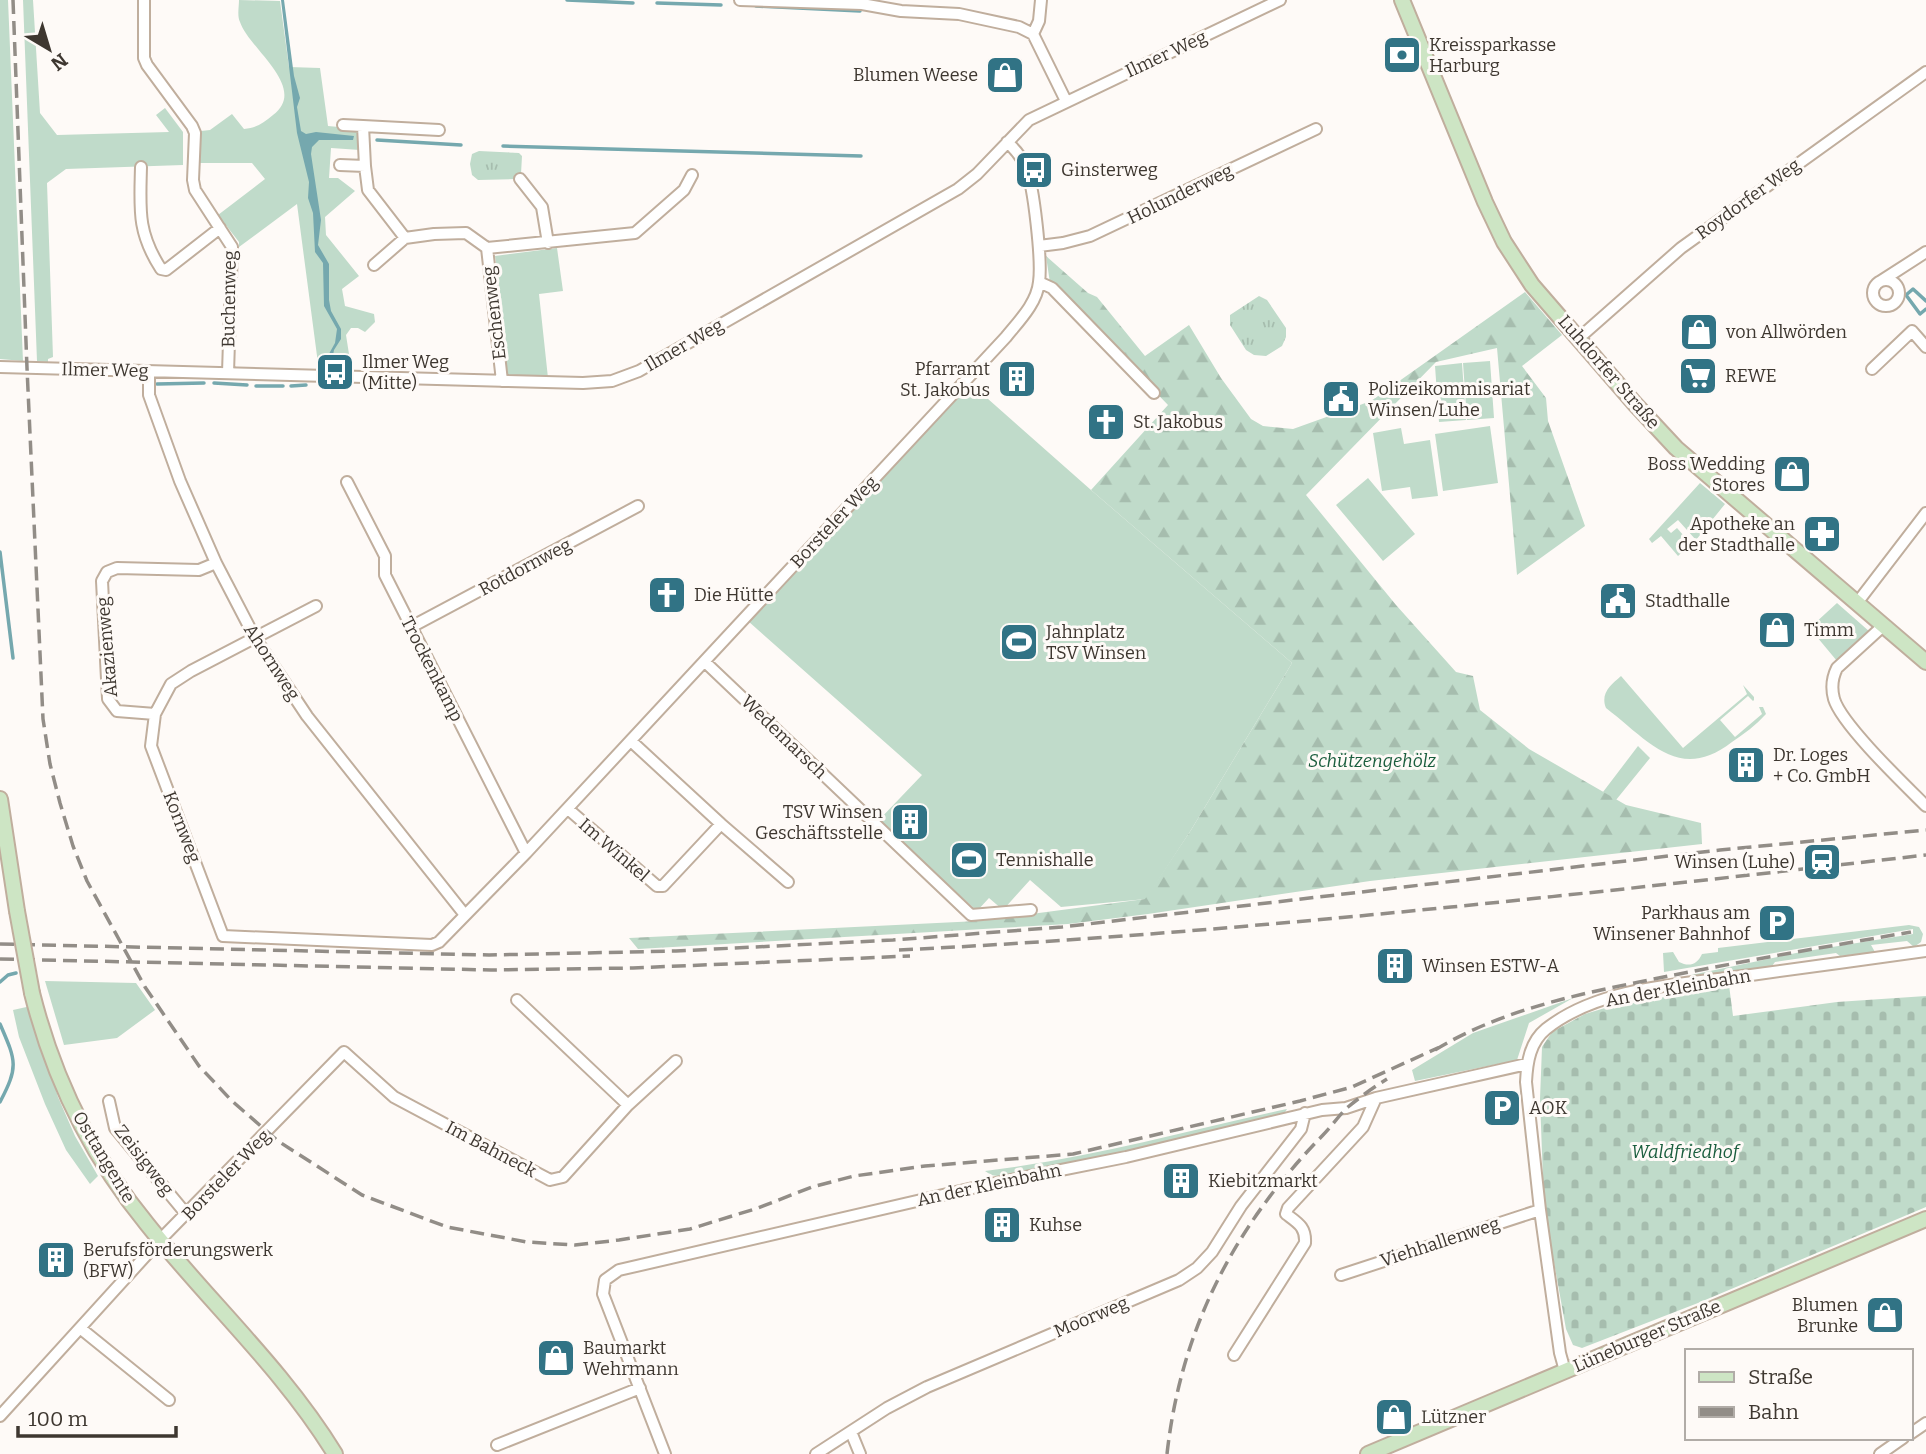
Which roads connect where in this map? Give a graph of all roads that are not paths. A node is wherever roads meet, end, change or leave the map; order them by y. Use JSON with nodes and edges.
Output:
{"nodes":[{"id":1,"x":144,"y":0,"type":"edge"},
{"id":2,"x":740,"y":0,"type":"edge"},
{"id":3,"x":896,"y":0,"type":"edge"},
{"id":4,"x":1041,"y":0,"type":"edge"},
{"id":5,"x":1280,"y":0,"type":"edge"},
{"id":6,"x":1402,"y":0,"type":"edge"},
{"id":7,"x":901,"y":11,"type":"junction"},
{"id":8,"x":1033,"y":34,"type":"junction"},
{"id":9,"x":1926,"y":72,"type":"edge"},
{"id":10,"x":1066,"y":101,"type":"junction"},
{"id":11,"x":342,"y":125,"type":"dead end"},
{"id":12,"x":363,"y":126,"type":"junction"},
{"id":13,"x":1316,"y":129,"type":"dead end"},
{"id":14,"x":439,"y":130,"type":"dead end"},
{"id":15,"x":1007,"y":142,"type":"junction"},
{"id":16,"x":340,"y":165,"type":"dead end"},
{"id":17,"x":365,"y":166,"type":"junction"},
{"id":18,"x":141,"y":167,"type":"dead end"},
{"id":19,"x":692,"y":175,"type":"dead end"},
{"id":20,"x":520,"y":179,"type":"dead end"},
{"id":21,"x":220,"y":228,"type":"junction"},
{"id":22,"x":405,"y":238,"type":"junction"},
{"id":23,"x":548,"y":243,"type":"junction"},
{"id":24,"x":1039,"y":246,"type":"junction"},
{"id":25,"x":487,"y":248,"type":"junction"},
{"id":26,"x":1926,"y":252,"type":"edge"},
{"id":27,"x":374,"y":265,"type":"dead end"},
{"id":28,"x":1881,"y":281,"type":"dead end"},
{"id":29,"x":1039,"y":282,"type":"junction"},
{"id":30,"x":1579,"y":338,"type":"junction"},
{"id":31,"x":1926,"y":347,"type":"edge"},
{"id":32,"x":0,"y":367,"type":"edge"},
{"id":33,"x":1872,"y":369,"type":"dead end"},
{"id":34,"x":149,"y":371,"type":"junction"},
{"id":35,"x":228,"y":373,"type":"junction"},
{"id":36,"x":502,"y":381,"type":"junction"},
{"id":37,"x":1154,"y":393,"type":"dead end"},
{"id":38,"x":347,"y":482,"type":"dead end"},
{"id":39,"x":638,"y":506,"type":"dead end"},
{"id":40,"x":1926,"y":513,"type":"edge"},
{"id":41,"x":216,"y":563,"type":"junction"},
{"id":42,"x":1857,"y":603,"type":"junction"},
{"id":43,"x":316,"y":606,"type":"dead end"},
{"id":44,"x":1883,"y":626,"type":"junction"},
{"id":45,"x":411,"y":627,"type":"junction"},
{"id":46,"x":255,"y":638,"type":"junction"},
{"id":47,"x":705,"y":662,"type":"junction"},
{"id":48,"x":1926,"y":662,"type":"edge"},
{"id":49,"x":155,"y":714,"type":"junction"},
{"id":50,"x":631,"y":741,"type":"junction"},
{"id":51,"x":0,"y":799,"type":"edge"},
{"id":52,"x":1926,"y":806,"type":"edge"},
{"id":53,"x":568,"y":809,"type":"junction"},
{"id":54,"x":721,"y":824,"type":"junction"},
{"id":55,"x":526,"y":853,"type":"junction"},
{"id":56,"x":788,"y":883,"type":"dead end"},
{"id":57,"x":1031,"y":910,"type":"dead end"},
{"id":58,"x":465,"y":915,"type":"junction"},
{"id":59,"x":425,"y":947,"type":"joint"},
{"id":60,"x":1926,"y":951,"type":"edge"},
{"id":61,"x":517,"y":1000,"type":"dead end"},
{"id":62,"x":344,"y":1052,"type":"joint"},
{"id":63,"x":676,"y":1061,"type":"dead end"},
{"id":64,"x":1527,"y":1065,"type":"junction"},
{"id":65,"x":1376,"y":1098,"type":"junction"},
{"id":66,"x":109,"y":1101,"type":"dead end"},
{"id":67,"x":628,"y":1105,"type":"junction"},
{"id":68,"x":1305,"y":1113,"type":"junction"},
{"id":69,"x":1539,"y":1210,"type":"junction"},
{"id":70,"x":187,"y":1215,"type":"junction"},
{"id":71,"x":1926,"y":1219,"type":"edge"},
{"id":72,"x":160,"y":1240,"type":"junction"},
{"id":73,"x":1341,"y":1275,"type":"dead end"},
{"id":74,"x":80,"y":1328,"type":"junction"},
{"id":75,"x":1234,"y":1355,"type":"dead end"},
{"id":76,"x":1565,"y":1371,"type":"junction"},
{"id":77,"x":640,"y":1388,"type":"junction"},
{"id":78,"x":169,"y":1400,"type":"dead end"},
{"id":79,"x":0,"y":1416,"type":"edge"},
{"id":80,"x":851,"y":1432,"type":"junction"},
{"id":81,"x":1900,"y":1440,"type":"edge"},
{"id":82,"x":497,"y":1445,"type":"dead end"},
{"id":83,"x":335,"y":1454,"type":"edge"},
{"id":84,"x":666,"y":1454,"type":"edge"},
{"id":85,"x":816,"y":1454,"type":"edge"},
{"id":86,"x":860,"y":1454,"type":"edge"},
{"id":87,"x":1368,"y":1454,"type":"edge"},
{"id":88,"x":1880,"y":1454,"type":"edge"}],
"edges":[{"from":1,"to":21,"type":"street","name":"Buchenweg"},
{"from":2,"to":7,"type":"street"},
{"from":3,"to":7,"type":"street"},
{"from":4,"to":8,"type":"street"},
{"from":5,"to":10,"type":"street","name":"Ilmer Weg"},
{"from":6,"to":30,"type":"main road","name":"Luhdorfer Straße"},
{"from":7,"to":8,"type":"street"},
{"from":8,"to":10,"type":"street"},
{"from":9,"to":30,"type":"street","name":"Roydorfer Weg"},
{"from":10,"to":15,"type":"street","name":"Ilmer Weg"},
{"from":11,"to":12,"type":"street"},
{"from":12,"to":14,"type":"street"},
{"from":12,"to":17,"type":"street"},
{"from":13,"to":24,"type":"street","name":"Holunderweg"},
{"from":15,"to":24,"type":"street","name":"Borsteler Weg"},
{"from":15,"to":36,"type":"street","name":"Ilmer Weg"},
{"from":16,"to":17,"type":"street"},
{"from":17,"to":22,"type":"street"},
{"from":18,"to":21,"type":"street","name":"Buchenweg"},
{"from":19,"to":23,"type":"street"},
{"from":20,"to":23,"type":"street"},
{"from":21,"to":35,"type":"street","name":"Buchenweg"},
{"from":22,"to":25,"type":"street","name":"Eschenweg"},
{"from":22,"to":27,"type":"street"},
{"from":23,"to":25,"type":"street"},
{"from":24,"to":29,"type":"street","name":"Borsteler Weg"},
{"from":25,"to":36,"type":"street","name":"Eschenweg"},
{"from":26,"to":28,"type":"street"},
{"from":29,"to":37,"type":"street"},
{"from":29,"to":47,"type":"street","name":"Borsteler Weg"},
{"from":30,"to":42,"type":"main road","name":"Luhdorfer Straße"},
{"from":31,"to":33,"type":"street"},
{"from":32,"to":34,"type":"street","name":"Ilmer Weg"},
{"from":34,"to":35,"type":"street","name":"Ilmer Weg"},
{"from":34,"to":41,"type":"street","name":"Ahornweg"},
{"from":35,"to":36,"type":"street","name":"Ilmer Weg"},
{"from":38,"to":45,"type":"street","name":"Trockenkamp"},
{"from":39,"to":45,"type":"street","name":"Rotdornweg"},
{"from":40,"to":42,"type":"street"},
{"from":41,"to":46,"type":"street","name":"Ahornweg"},
{"from":41,"to":49,"type":"street","name":"Akazienweg"},
{"from":42,"to":44,"type":"main road","name":"Luhdorfer Straße"},
{"from":43,"to":46,"type":"street","name":"Kornweg"},
{"from":44,"to":48,"type":"main road","name":"Luhdorfer Straße"},
{"from":44,"to":52,"type":"street"},
{"from":45,"to":55,"type":"street","name":"Trockenkamp"},
{"from":46,"to":49,"type":"street","name":"Kornweg"},
{"from":46,"to":58,"type":"street","name":"Ahornweg"},
{"from":47,"to":50,"type":"street","name":"Borsteler Weg"},
{"from":47,"to":57,"type":"street","name":"Wedemarsch"},
{"from":49,"to":59,"type":"street","name":"Kornweg"},
{"from":50,"to":53,"type":"street","name":"Borsteler Weg"},
{"from":50,"to":54,"type":"street"},
{"from":51,"to":72,"type":"main road","name":"Osttangente","bridge":true},
{"from":53,"to":54,"type":"street","name":"Im Winkel"},
{"from":53,"to":55,"type":"street","name":"Borsteler Weg"},
{"from":54,"to":56,"type":"street"},
{"from":55,"to":58,"type":"street","name":"Borsteler Weg"},
{"from":58,"to":59,"type":"street","name":"Borsteler Weg"},
{"from":60,"to":64,"type":"street","name":"An der Kleinbahn"},
{"from":61,"to":67,"type":"street"},
{"from":62,"to":67,"type":"street","name":"Im Bahneck"},
{"from":62,"to":70,"type":"street","name":"Borsteler Weg"},
{"from":63,"to":67,"type":"street","name":"Im Bahneck"},
{"from":64,"to":65,"type":"street","name":"An der Kleinbahn"},
{"from":64,"to":69,"type":"street"},
{"from":65,"to":68,"type":"street","name":"An der Kleinbahn"},
{"from":65,"to":75,"type":"street"},
{"from":66,"to":70,"type":"street","name":"Zeisigweg"},
{"from":68,"to":77,"type":"street","name":"An der Kleinbahn"},
{"from":68,"to":80,"type":"street","name":"Moorweg"},
{"from":69,"to":73,"type":"street","name":"Viehhallenweg"},
{"from":69,"to":76,"type":"street"},
{"from":70,"to":72,"type":"street","name":"Borsteler Weg"},
{"from":71,"to":76,"type":"main road","name":"Lüneburger Straße"},
{"from":72,"to":74,"type":"street","name":"Borsteler Weg"},
{"from":72,"to":83,"type":"main road","name":"Osttangente"},
{"from":74,"to":78,"type":"street"},
{"from":74,"to":79,"type":"street","name":"Borsteler Weg"},
{"from":76,"to":87,"type":"main road","name":"Lüneburger Straße"},
{"from":77,"to":82,"type":"street"},
{"from":77,"to":84,"type":"street"},
{"from":80,"to":85,"type":"street","name":"Moorweg"},
{"from":80,"to":86,"type":"street"},
{"from":81,"to":88,"type":"street"}]}
